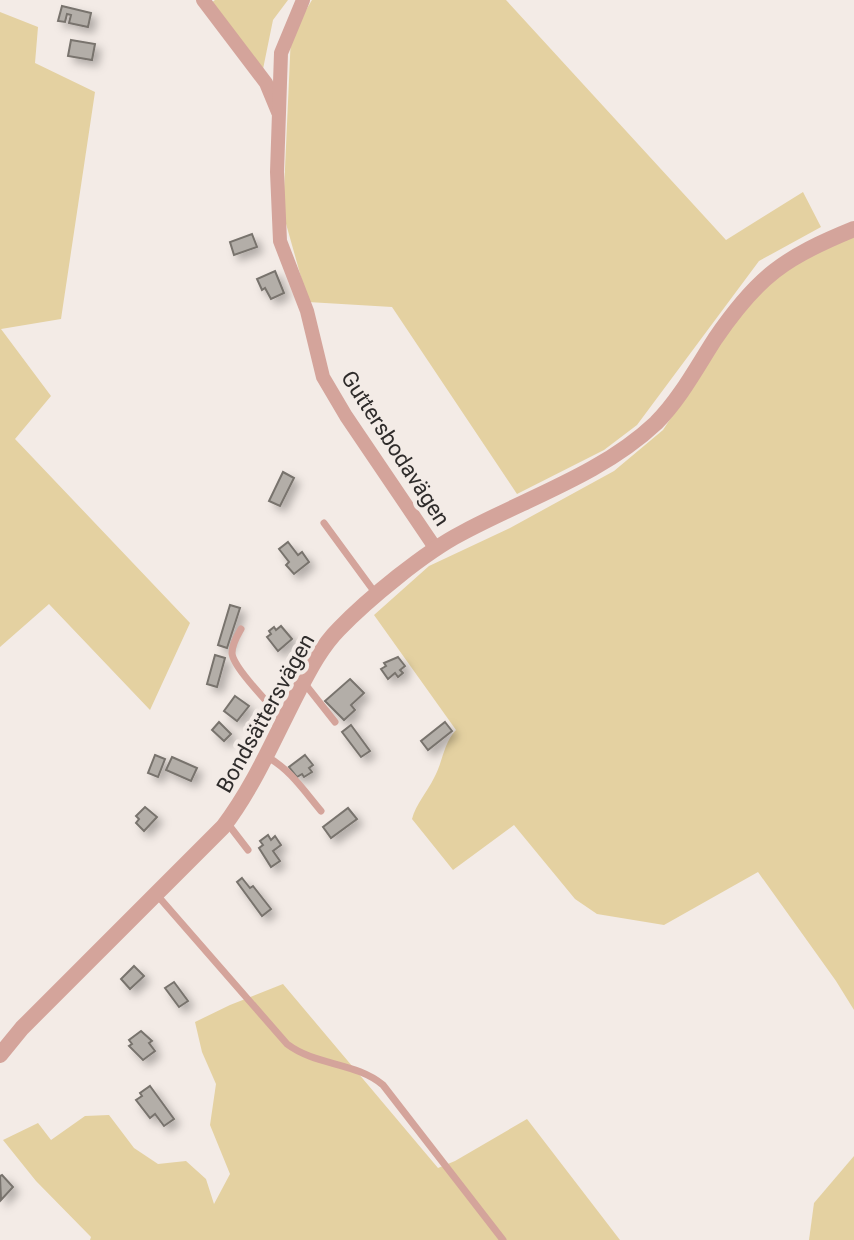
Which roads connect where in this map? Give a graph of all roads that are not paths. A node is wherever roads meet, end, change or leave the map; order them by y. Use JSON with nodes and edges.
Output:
{"nodes":[{"id":1,"x":203,"y":0,"type":"edge"},
{"id":2,"x":303,"y":0,"type":"edge"},
{"id":3,"x":279,"y":117,"type":"junction"},
{"id":4,"x":854,"y":229,"type":"edge"},
{"id":5,"x":324,"y":523,"type":"dead end"},
{"id":6,"x":436,"y":549,"type":"junction"},
{"id":7,"x":377,"y":596,"type":"junction"},
{"id":8,"x":241,"y":629,"type":"dead end"},
{"id":9,"x":303,"y":682,"type":"junction"},
{"id":10,"x":283,"y":721,"type":"junction"},
{"id":11,"x":335,"y":722,"type":"dead end"},
{"id":12,"x":265,"y":755,"type":"junction"},
{"id":13,"x":321,"y":811,"type":"dead end"},
{"id":14,"x":226,"y":823,"type":"junction"},
{"id":15,"x":248,"y":850,"type":"dead end"},
{"id":16,"x":157,"y":895,"type":"junction"},
{"id":17,"x":0,"y":1055,"type":"edge"},
{"id":18,"x":503,"y":1240,"type":"edge"}],
"edges":[{"from":1,"to":3,"type":"street"},
{"from":2,"to":3,"type":"street","name":"Guttersbodavägen"},
{"from":3,"to":6,"type":"street","name":"Guttersbodavägen"},
{"from":4,"to":6,"type":"street","name":"Bondsättersvägen"},
{"from":5,"to":7,"type":"lane"},
{"from":6,"to":7,"type":"street","name":"Bondsättersvägen"},
{"from":7,"to":9,"type":"street","name":"Bondsättersvägen"},
{"from":8,"to":10,"type":"lane"},
{"from":9,"to":10,"type":"street","name":"Bondsättersvägen"},
{"from":9,"to":11,"type":"lane"},
{"from":10,"to":12,"type":"street","name":"Bondsättersvägen"},
{"from":12,"to":13,"type":"lane"},
{"from":12,"to":14,"type":"street","name":"Bondsättersvägen"},
{"from":14,"to":15,"type":"lane"},
{"from":14,"to":16,"type":"street","name":"Bondsättersvägen"},
{"from":16,"to":17,"type":"street","name":"Bondsättersvägen"},
{"from":16,"to":18,"type":"lane"}]}
